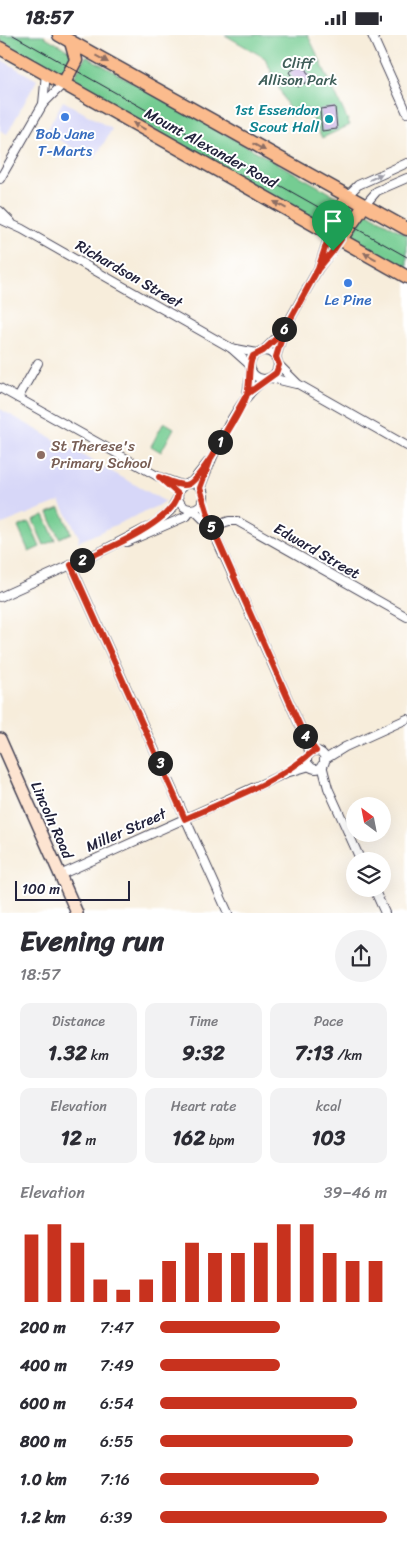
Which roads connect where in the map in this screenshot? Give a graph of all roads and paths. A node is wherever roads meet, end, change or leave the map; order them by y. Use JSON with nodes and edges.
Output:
{"nodes":[{"id":1,"x":59,"y":35,"type":"edge"},
{"id":2,"x":372,"y":35,"type":"edge"},
{"id":3,"x":71,"y":41,"type":"junction"},
{"id":4,"x":0,"y":48,"type":"edge"},
{"id":5,"x":46,"y":73,"type":"junction"},
{"id":6,"x":64,"y":83,"type":"junction"},
{"id":7,"x":43,"y":104,"type":"junction"},
{"id":8,"x":407,"y":113,"type":"edge"},
{"id":9,"x":407,"y":163,"type":"edge"},
{"id":10,"x":407,"y":178,"type":"edge"},
{"id":11,"x":0,"y":179,"type":"edge"},
{"id":12,"x":347,"y":196,"type":"junction"},
{"id":13,"x":364,"y":206,"type":"junction"},
{"id":14,"x":0,"y":211,"type":"edge"},
{"id":15,"x":0,"y":219,"type":"edge"},
{"id":16,"x":12,"y":223,"type":"junction"},
{"id":17,"x":407,"y":229,"type":"edge"},
{"id":18,"x":336,"y":236,"type":"junction"},
{"id":19,"x":318,"y":269,"type":"junction"},
{"id":20,"x":407,"y":277,"type":"edge"},
{"id":21,"x":284,"y":331,"type":"junction"},
{"id":22,"x":231,"y":348,"type":"junction"},
{"id":23,"x":260,"y":352,"type":"junction"},
{"id":24,"x":277,"y":361,"type":"junction"},
{"id":25,"x":38,"y":363,"type":"dead end"},
{"id":26,"x":251,"y":368,"type":"junction"},
{"id":27,"x":268,"y":379,"type":"junction"},
{"id":28,"x":298,"y":384,"type":"junction"},
{"id":29,"x":0,"y":388,"type":"edge"},
{"id":30,"x":247,"y":394,"type":"junction"},
{"id":31,"x":18,"y":398,"type":"junction"},
{"id":32,"x":407,"y":446,"type":"edge"},
{"id":33,"x":212,"y":456,"type":"junction"},
{"id":34,"x":159,"y":477,"type":"junction"},
{"id":35,"x":187,"y":485,"type":"junction"},
{"id":36,"x":200,"y":488,"type":"junction"},
{"id":37,"x":178,"y":495,"type":"junction"},
{"id":38,"x":202,"y":501,"type":"junction"},
{"id":39,"x":193,"y":509,"type":"junction"},
{"id":40,"x":212,"y":527,"type":"junction"},
{"id":41,"x":104,"y":550,"type":"junction"},
{"id":42,"x":71,"y":565,"type":"junction"},
{"id":43,"x":0,"y":597,"type":"edge"},
{"id":44,"x":407,"y":617,"type":"edge"},
{"id":45,"x":407,"y":719,"type":"edge"},
{"id":46,"x":0,"y":739,"type":"edge"},
{"id":47,"x":316,"y":759,"type":"junction"},
{"id":48,"x":185,"y":819,"type":"junction"},
{"id":49,"x":357,"y":852,"type":"edge"},
{"id":50,"x":60,"y":875,"type":"junction"},
{"id":51,"x":378,"y":897,"type":"edge"},
{"id":52,"x":77,"y":913,"type":"edge"},
{"id":53,"x":228,"y":913,"type":"edge"},
{"id":54,"x":385,"y":913,"type":"edge"}],
"edges":[{"from":1,"to":3,"type":"main road","name":"Mount Alexander Road"},
{"from":2,"to":8,"type":"street"},
{"from":3,"to":6,"type":"main road"},
{"from":3,"to":12,"type":"main road","name":"Mount Alexander Road","one_way":true},
{"from":4,"to":5,"type":"main road","name":"Mount Alexander Road"},
{"from":5,"to":6,"type":"main road","name":"Mount Alexander Road"},
{"from":5,"to":7,"type":"street"},
{"from":6,"to":7,"type":"street"},
{"from":18,"to":6,"type":"main road","name":"Mount Alexander Road","one_way":true},
{"from":7,"to":11,"type":"street"},
{"from":12,"to":9,"type":"street","one_way":true},
{"from":10,"to":13,"type":"street"},
{"from":12,"to":13,"type":"main road","name":"Mount Alexander Road"},
{"from":12,"to":18,"type":"main road"},
{"from":13,"to":17,"type":"main road","name":"Mount Alexander Road"},
{"from":13,"to":18,"type":"main road"},
{"from":14,"to":16,"type":"street","name":"Richardson Street"},
{"from":15,"to":16,"type":"street","name":"Richardson Street"},
{"from":16,"to":22,"type":"street","name":"Richardson Street"},
{"from":18,"to":19,"type":"street"},
{"from":18,"to":19,"type":"street"},
{"from":20,"to":18,"type":"main road","name":"Mount Alexander Road","one_way":true},
{"from":19,"to":21,"type":"street"},
{"from":21,"to":23,"type":"street"},
{"from":21,"to":24,"type":"street"},
{"from":22,"to":23,"type":"street","name":"Richardson Street"},
{"from":22,"to":26,"type":"street","name":"Richardson Street"},
{"from":23,"to":24,"type":"street"},
{"from":23,"to":26,"type":"street"},
{"from":24,"to":27,"type":"street"},
{"from":24,"to":28,"type":"street"},
{"from":25,"to":31,"type":"street"},
{"from":26,"to":27,"type":"street"},
{"from":26,"to":30,"type":"street"},
{"from":27,"to":28,"type":"street"},
{"from":27,"to":30,"type":"street"},
{"from":28,"to":32,"type":"street"},
{"from":29,"to":31,"type":"street"},
{"from":30,"to":33,"type":"street"},
{"from":31,"to":34,"type":"street"},
{"from":33,"to":35,"type":"street"},
{"from":33,"to":36,"type":"street"},
{"from":34,"to":35,"type":"street"},
{"from":34,"to":37,"type":"street"},
{"from":35,"to":36,"type":"street"},
{"from":35,"to":37,"type":"street"},
{"from":36,"to":38,"type":"street"},
{"from":37,"to":39,"type":"street"},
{"from":37,"to":41,"type":"street"},
{"from":38,"to":39,"type":"street"},
{"from":38,"to":40,"type":"street"},
{"from":39,"to":40,"type":"street"},
{"from":39,"to":41,"type":"street"},
{"from":40,"to":44,"type":"street","name":"Edward Street"},
{"from":40,"to":47,"type":"street"},
{"from":41,"to":42,"type":"street"},
{"from":42,"to":43,"type":"street"},
{"from":42,"to":48,"type":"street"},
{"from":45,"to":47,"type":"street","name":"Miller Street"},
{"from":46,"to":50,"type":"main road","name":"Lincoln Road"},
{"from":47,"to":48,"type":"street","name":"Miller Street"},
{"from":47,"to":49,"type":"street"},
{"from":48,"to":50,"type":"street","name":"Miller Street"},
{"from":48,"to":53,"type":"street"},
{"from":50,"to":52,"type":"main road","name":"Lincoln Road"},
{"from":51,"to":54,"type":"street"}]}
